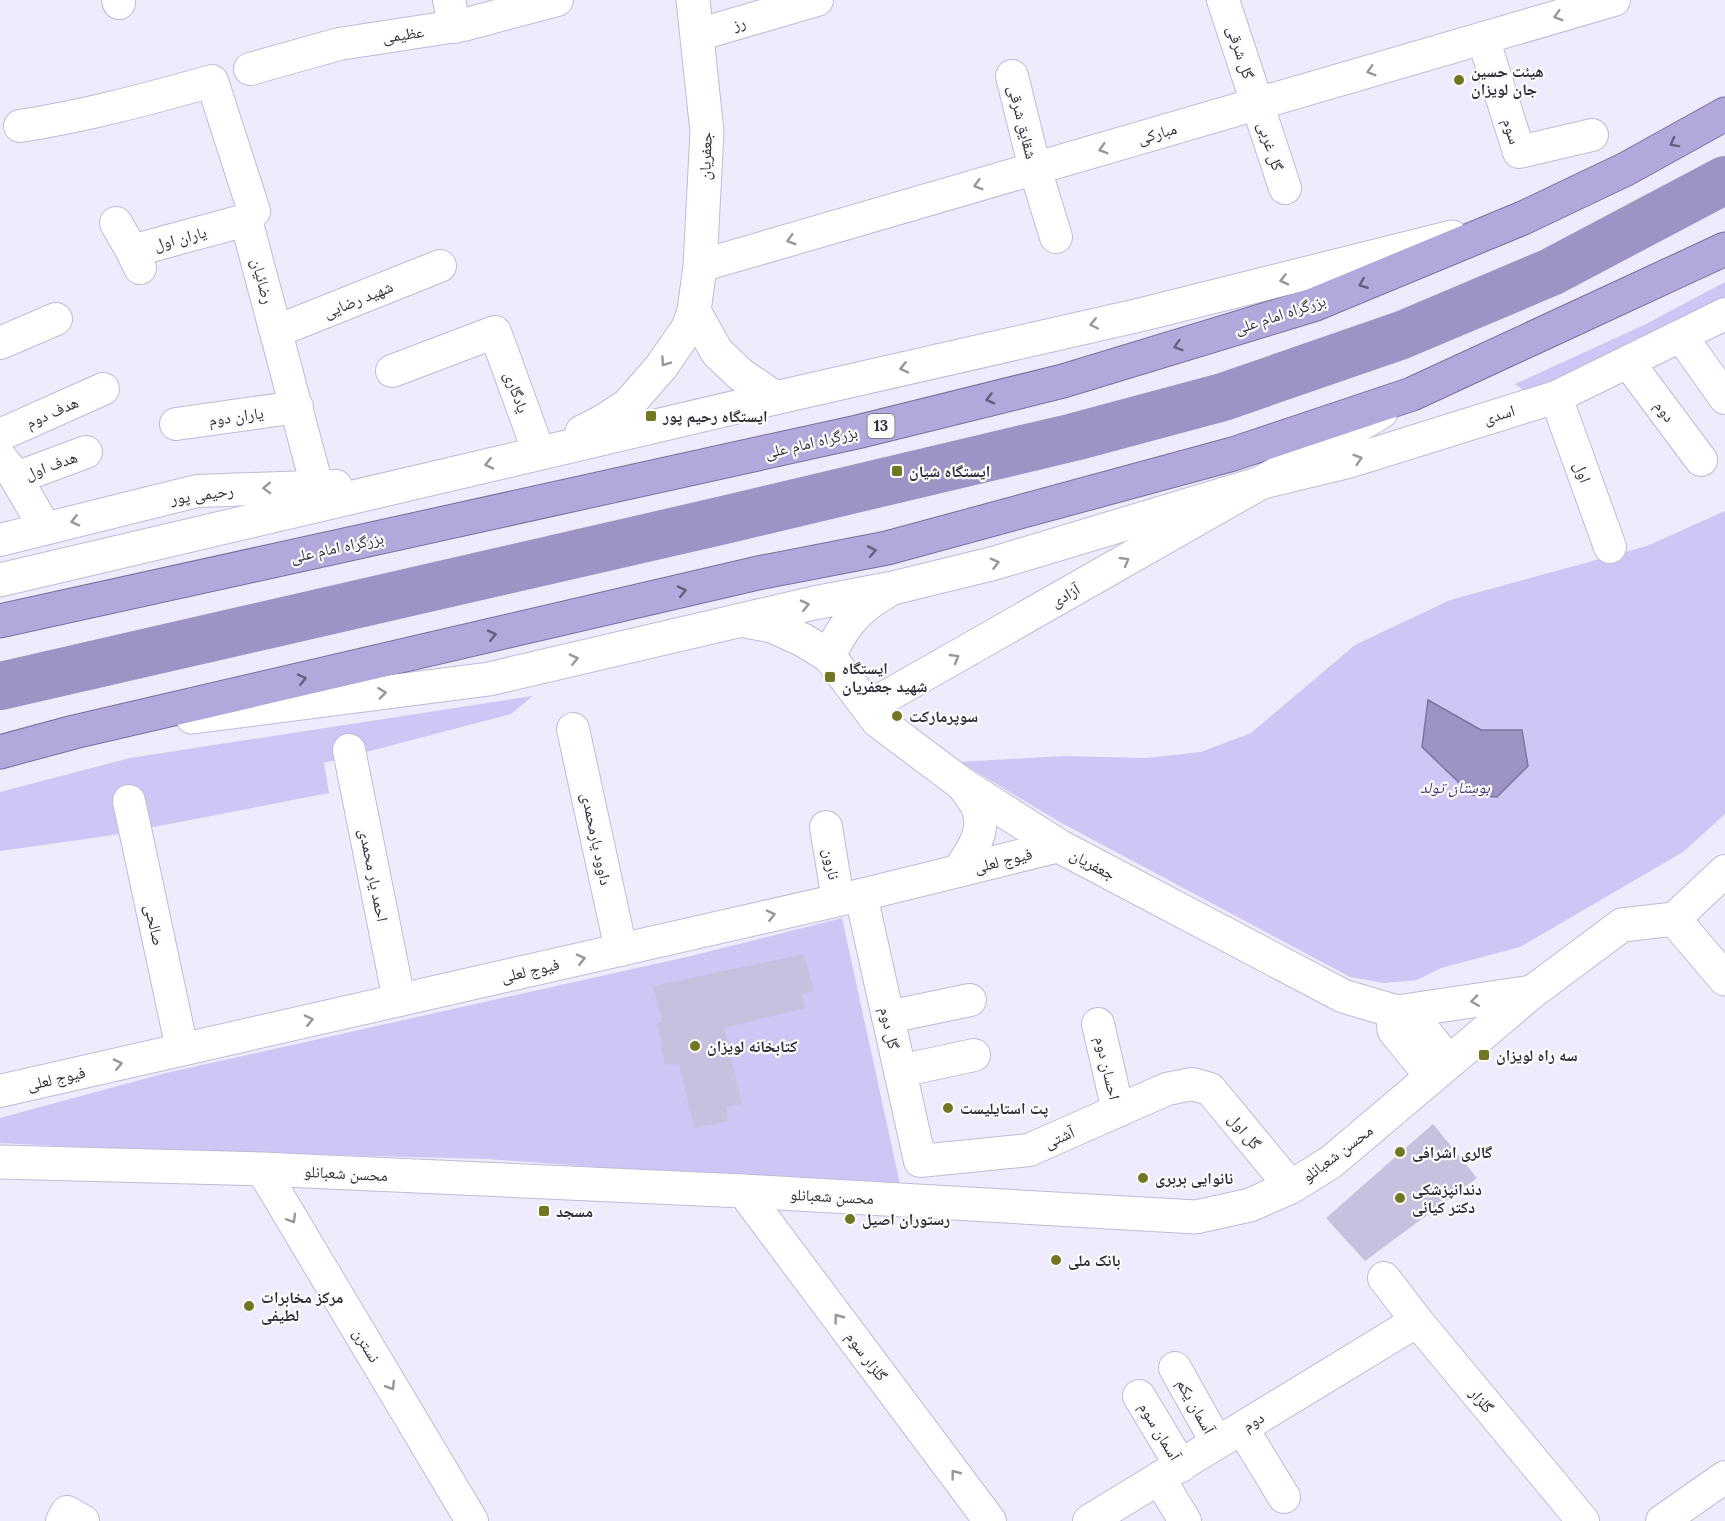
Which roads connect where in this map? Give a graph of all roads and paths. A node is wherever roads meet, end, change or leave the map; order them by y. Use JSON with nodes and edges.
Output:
{"nodes":[{"id":1,"x":557,"y":0,"type":"edge"},
{"id":2,"x":693,"y":0,"type":"edge"},
{"id":3,"x":817,"y":0,"type":"edge"},
{"id":4,"x":1223,"y":0,"type":"edge"},
{"id":5,"x":1614,"y":0,"type":"edge"},
{"id":6,"x":452,"y":13,"type":"edge"},
{"id":7,"x":697,"y":35,"type":"junction"},
{"id":8,"x":1483,"y":38,"type":"junction"},
{"id":9,"x":250,"y":69,"type":"dead end"},
{"id":10,"x":1012,"y":76,"type":"dead end"},
{"id":11,"x":1258,"y":104,"type":"junction"},
{"id":12,"x":1725,"y":114,"type":"edge"},
{"id":13,"x":20,"y":126,"type":"dead end"},
{"id":14,"x":1592,"y":135,"type":"dead end"},
{"id":15,"x":1035,"y":169,"type":"junction"},
{"id":16,"x":1285,"y":188,"type":"dead end"},
{"id":17,"x":1523,"y":218,"type":"junction"},
{"id":18,"x":246,"y":220,"type":"junction"},
{"id":19,"x":116,"y":223,"type":"dead end"},
{"id":20,"x":1056,"y":237,"type":"dead end"},
{"id":21,"x":1725,"y":249,"type":"edge"},
{"id":22,"x":440,"y":266,"type":"dead end"},
{"id":23,"x":700,"y":266,"type":"junction"},
{"id":24,"x":694,"y":311,"type":"junction"},
{"id":25,"x":1725,"y":314,"type":"edge"},
{"id":26,"x":56,"y":319,"type":"dead end"},
{"id":27,"x":277,"y":331,"type":"junction"},
{"id":28,"x":1681,"y":336,"type":"junction"},
{"id":29,"x":0,"y":343,"type":"edge"},
{"id":30,"x":1628,"y":362,"type":"junction"},
{"id":31,"x":392,"y":371,"type":"dead end"},
{"id":32,"x":103,"y":389,"type":"dead end"},
{"id":33,"x":1412,"y":394,"type":"junction"},
{"id":34,"x":1556,"y":397,"type":"junction"},
{"id":35,"x":775,"y":398,"type":"junction"},
{"id":36,"x":1725,"y":398,"type":"edge"},
{"id":37,"x":297,"y":407,"type":"junction"},
{"id":38,"x":176,"y":424,"type":"dead end"},
{"id":39,"x":0,"y":435,"type":"edge"},
{"id":40,"x":86,"y":452,"type":"dead end"},
{"id":41,"x":539,"y":453,"type":"junction"},
{"id":42,"x":1701,"y":460,"type":"dead end"},
{"id":43,"x":8,"y":468,"type":"edge"},
{"id":44,"x":409,"y":483,"type":"junction"},
{"id":45,"x":1261,"y":483,"type":"junction"},
{"id":46,"x":317,"y":486,"type":"junction"},
{"id":47,"x":45,"y":528,"type":"junction"},
{"id":48,"x":0,"y":540,"type":"edge"},
{"id":49,"x":1610,"y":547,"type":"dead end"},
{"id":50,"x":0,"y":580,"type":"edge"},
{"id":51,"x":893,"y":588,"type":"junction"},
{"id":52,"x":741,"y":620,"type":"junction"},
{"id":53,"x":0,"y":621,"type":"edge"},
{"id":54,"x":829,"y":656,"type":"junction"},
{"id":55,"x":868,"y":708,"type":"junction"},
{"id":56,"x":573,"y":729,"type":"dead end"},
{"id":57,"x":74,"y":732,"type":"junction"},
{"id":58,"x":350,"y":750,"type":"dead end"},
{"id":59,"x":0,"y":752,"type":"edge"},
{"id":60,"x":962,"y":784,"type":"junction"},
{"id":61,"x":129,"y":801,"type":"dead end"},
{"id":62,"x":826,"y":827,"type":"dead end"},
{"id":63,"x":1059,"y":846,"type":"junction"},
{"id":64,"x":958,"y":871,"type":"junction"},
{"id":65,"x":1725,"y":871,"type":"edge"},
{"id":66,"x":850,"y":897,"type":"junction"},
{"id":67,"x":1674,"y":919,"type":"junction"},
{"id":68,"x":621,"y":950,"type":"junction"},
{"id":69,"x":1725,"y":979,"type":"edge"},
{"id":70,"x":1533,"y":992,"type":"junction"},
{"id":71,"x":399,"y":1000,"type":"junction"},
{"id":72,"x":970,"y":1000,"type":"dead end"},
{"id":73,"x":1397,"y":1012,"type":"junction"},
{"id":74,"x":888,"y":1017,"type":"junction"},
{"id":75,"x":1098,"y":1024,"type":"dead end"},
{"id":76,"x":182,"y":1049,"type":"junction"},
{"id":77,"x":974,"y":1055,"type":"dead end"},
{"id":78,"x":1439,"y":1070,"type":"junction"},
{"id":79,"x":900,"y":1071,"type":"junction"},
{"id":80,"x":1192,"y":1084,"type":"joint"},
{"id":81,"x":0,"y":1091,"type":"edge"},
{"id":82,"x":1118,"y":1111,"type":"junction"},
{"id":83,"x":920,"y":1161,"type":"joint"},
{"id":84,"x":0,"y":1162,"type":"edge"},
{"id":85,"x":262,"y":1169,"type":"junction"},
{"id":86,"x":1291,"y":1187,"type":"junction"},
{"id":87,"x":743,"y":1191,"type":"junction"},
{"id":88,"x":1384,"y":1278,"type":"dead end"},
{"id":89,"x":1417,"y":1321,"type":"junction"},
{"id":90,"x":1175,"y":1368,"type":"dead end"},
{"id":91,"x":1139,"y":1396,"type":"dead end"},
{"id":92,"x":1230,"y":1435,"type":"junction"},
{"id":93,"x":1170,"y":1472,"type":"junction"},
{"id":94,"x":1725,"y":1477,"type":"edge"},
{"id":95,"x":1284,"y":1497,"type":"dead end"},
{"id":96,"x":1568,"y":1516,"type":"edge"},
{"id":97,"x":62,"y":1521,"type":"edge"},
{"id":98,"x":83,"y":1521,"type":"edge"},
{"id":99,"x":472,"y":1521,"type":"edge"},
{"id":100,"x":990,"y":1521,"type":"edge"},
{"id":101,"x":1089,"y":1521,"type":"edge"},
{"id":102,"x":1185,"y":1521,"type":"edge"},
{"id":103,"x":1662,"y":1521,"type":"edge"}],
"edges":[{"from":1,"to":6,"type":"street","name":"عظیمی"},
{"from":2,"to":7,"type":"main road","name":"جعفریان"},
{"from":3,"to":7,"type":"street","name":"رز"},
{"from":4,"to":11,"type":"street","name":"گل شرقی"},
{"from":5,"to":8,"type":"street","name":"مبارکی","one_way":true},
{"from":6,"to":9,"type":"street","name":"عظیمی"},
{"from":7,"to":23,"type":"main road","name":"جعفریان"},
{"from":8,"to":11,"type":"street","name":"مبارکی","one_way":true},
{"from":8,"to":14,"type":"street","name":"سوم"},
{"from":10,"to":15,"type":"street","name":"شقایق شرقی"},
{"from":11,"to":15,"type":"street","name":"مبارکی","one_way":true},
{"from":11,"to":16,"type":"street","name":"گل غربی"},
{"from":12,"to":17,"type":"highway","name":"بزرگراه امام علی","number":"13","one_way":true},
{"from":13,"to":18,"type":"street","name":"رضائیان"},
{"from":15,"to":20,"type":"street","name":"شقایق شرقی"},
{"from":15,"to":23,"type":"street","name":"مبارکی","one_way":true},
{"from":17,"to":35,"type":"main road","one_way":true},
{"from":17,"to":53,"type":"highway","name":"بزرگراه امام علی","number":"13","one_way":true},
{"from":18,"to":19,"type":"street","name":"یاران اول"},
{"from":18,"to":27,"type":"street","name":"رضائیان"},
{"from":21,"to":33,"type":"highway"},
{"from":22,"to":27,"type":"street","name":"شهید رضایی"},
{"from":23,"to":24,"type":"main road","name":"جعفریان"},
{"from":24,"to":35,"type":"main road"},
{"from":24,"to":41,"type":"main road","name":"جعفریان","one_way":true},
{"from":25,"to":28,"type":"street","name":"اسدی"},
{"from":26,"to":29,"type":"street"},
{"from":27,"to":37,"type":"street","name":"رضائیان"},
{"from":28,"to":30,"type":"street","name":"اسدی"},
{"from":28,"to":36,"type":"street"},
{"from":30,"to":34,"type":"street","name":"اسدی"},
{"from":30,"to":42,"type":"street","name":"دوم"},
{"from":31,"to":41,"type":"street","name":"یادگاری"},
{"from":32,"to":39,"type":"street","name":"هدف دوم"},
{"from":33,"to":45,"type":"main road"},
{"from":57,"to":33,"type":"highway","one_way":true},
{"from":45,"to":34,"type":"street","name":"اسدی","one_way":true},
{"from":34,"to":49,"type":"street","name":"اول"},
{"from":35,"to":41,"type":"main road"},
{"from":37,"to":38,"type":"street","name":"یاران دوم"},
{"from":37,"to":46,"type":"street","name":"رضائیان"},
{"from":40,"to":43,"type":"street","name":"هدف اول"},
{"from":41,"to":44,"type":"main road","one_way":true},
{"from":43,"to":47,"type":"street"},
{"from":44,"to":46,"type":"street","name":"رحیمی پور"},
{"from":44,"to":50,"type":"main road"},
{"from":51,"to":45,"type":"main road","one_way":true},
{"from":55,"to":45,"type":"street","name":"آزادی","one_way":true},
{"from":46,"to":47,"type":"street","name":"رحیمی پور","one_way":true},
{"from":47,"to":48,"type":"street","name":"رحیمی پور"},
{"from":52,"to":51,"type":"main road","one_way":true},
{"from":51,"to":54,"type":"main road"},
{"from":52,"to":54,"type":"main road","name":"جعفریان"},
{"from":57,"to":52,"type":"main road","one_way":true},
{"from":54,"to":55,"type":"main road","name":"جعفریان"},
{"from":55,"to":60,"type":"main road","name":"جعفریان"},
{"from":56,"to":68,"type":"street","name":"داوود یارمحمدی"},
{"from":57,"to":59,"type":"highway"},
{"from":58,"to":71,"type":"street","name":"احمد یار محمدی"},
{"from":60,"to":63,"type":"main road","name":"جعفریان"},
{"from":60,"to":64,"type":"street"},
{"from":61,"to":76,"type":"street","name":"صالحی"},
{"from":62,"to":66,"type":"street","name":"نارون"},
{"from":63,"to":64,"type":"street","name":"فیوج لعلی"},
{"from":63,"to":73,"type":"main road","name":"جعفریان"},
{"from":64,"to":66,"type":"street","name":"فیوج لعلی"},
{"from":65,"to":67,"type":"street"},
{"from":68,"to":66,"type":"street","name":"فیوج لعلی","one_way":true},
{"from":66,"to":74,"type":"street","name":"گل دوم"},
{"from":67,"to":69,"type":"main road"},
{"from":67,"to":70,"type":"main road","name":"محسن شعبانلو"},
{"from":71,"to":68,"type":"street","name":"فیوج لعلی","one_way":true},
{"from":70,"to":73,"type":"main road","one_way":true},
{"from":70,"to":78,"type":"main road","name":"محسن شعبانلو"},
{"from":76,"to":71,"type":"street","name":"فیوج لعلی","one_way":true},
{"from":72,"to":74,"type":"street"},
{"from":73,"to":78,"type":"main road"},
{"from":74,"to":79,"type":"street","name":"گل دوم"},
{"from":75,"to":82,"type":"street","name":"احسان دوم"},
{"from":81,"to":76,"type":"street","name":"فیوج لعلی","one_way":true},
{"from":77,"to":79,"type":"street"},
{"from":78,"to":86,"type":"main road","name":"محسن شعبانلو"},
{"from":79,"to":83,"type":"street","name":"گل دوم"},
{"from":80,"to":82,"type":"street","name":"آشتی"},
{"from":80,"to":86,"type":"street","name":"گل اول"},
{"from":82,"to":83,"type":"street","name":"آشتی"},
{"from":84,"to":85,"type":"main road","name":"محسن شعبانلو"},
{"from":85,"to":87,"type":"main road","name":"محسن شعبانلو"},
{"from":85,"to":99,"type":"street","name":"نسترن","one_way":true},
{"from":86,"to":87,"type":"main road","name":"محسن شعبانلو"},
{"from":100,"to":87,"type":"street","name":"گلزار سوم","one_way":true},
{"from":88,"to":89,"type":"street","name":"گلزار"},
{"from":89,"to":92,"type":"street","name":"دوم"},
{"from":89,"to":96,"type":"street","name":"گلزار"},
{"from":90,"to":92,"type":"street","name":"آسمان یکم"},
{"from":91,"to":93,"type":"street","name":"آسمان سوم"},
{"from":92,"to":93,"type":"street","name":"دوم"},
{"from":92,"to":95,"type":"street","name":"آسمان یکم"},
{"from":93,"to":101,"type":"street","name":"دوم"},
{"from":93,"to":102,"type":"street","name":"آسمان سوم"},
{"from":94,"to":103,"type":"street"},
{"from":97,"to":98,"type":"street"}]}
